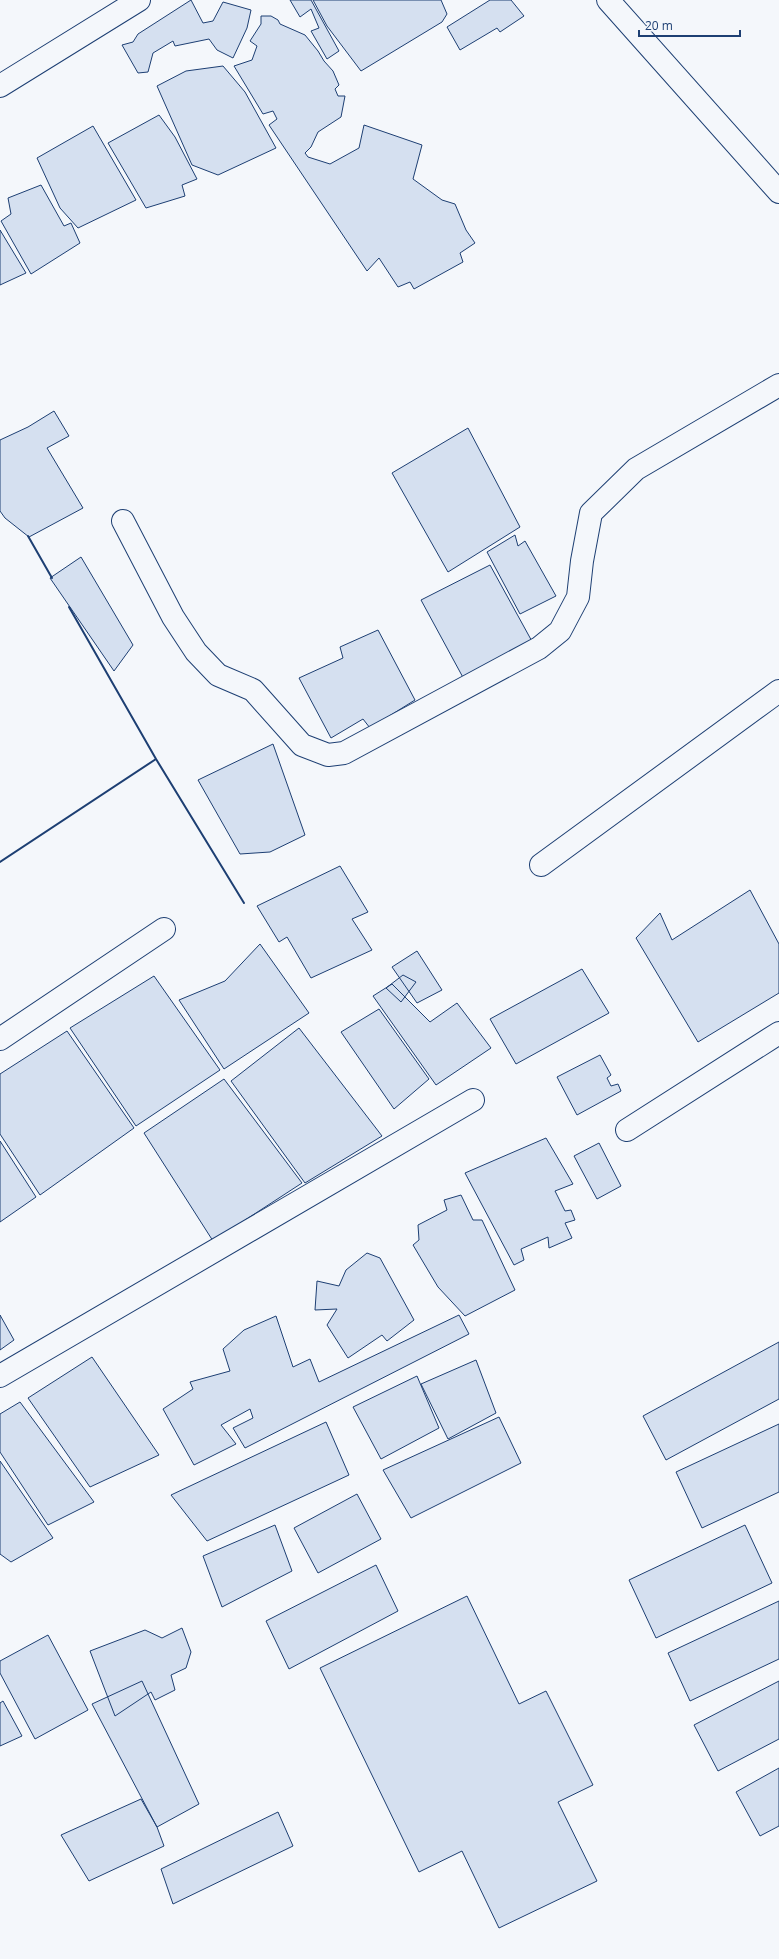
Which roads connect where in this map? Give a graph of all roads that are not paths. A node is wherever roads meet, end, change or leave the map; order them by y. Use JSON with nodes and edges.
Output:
{"nodes":[{"id":1,"x":139,"y":0,"type":"edge"},
{"id":2,"x":608,"y":0,"type":"edge"},
{"id":3,"x":0,"y":86,"type":"edge"},
{"id":4,"x":779,"y":192,"type":"edge"},
{"id":5,"x":779,"y":385,"type":"edge"},
{"id":6,"x":123,"y":521,"type":"dead end"},
{"id":7,"x":779,"y":691,"type":"edge"},
{"id":8,"x":541,"y":865,"type":"dead end"},
{"id":9,"x":164,"y":929,"type":"dead end"},
{"id":10,"x":779,"y":1032,"type":"edge"},
{"id":11,"x":0,"y":1039,"type":"edge"},
{"id":12,"x":474,"y":1100,"type":"dead end"},
{"id":13,"x":627,"y":1130,"type":"dead end"},
{"id":14,"x":0,"y":1376,"type":"edge"}],
"edges":[{"from":1,"to":3,"type":"street"},
{"from":2,"to":4,"type":"street"},
{"from":5,"to":6,"type":"street"},
{"from":7,"to":8,"type":"street"},
{"from":9,"to":11,"type":"street"},
{"from":10,"to":13,"type":"street"},
{"from":12,"to":14,"type":"street"}]}
